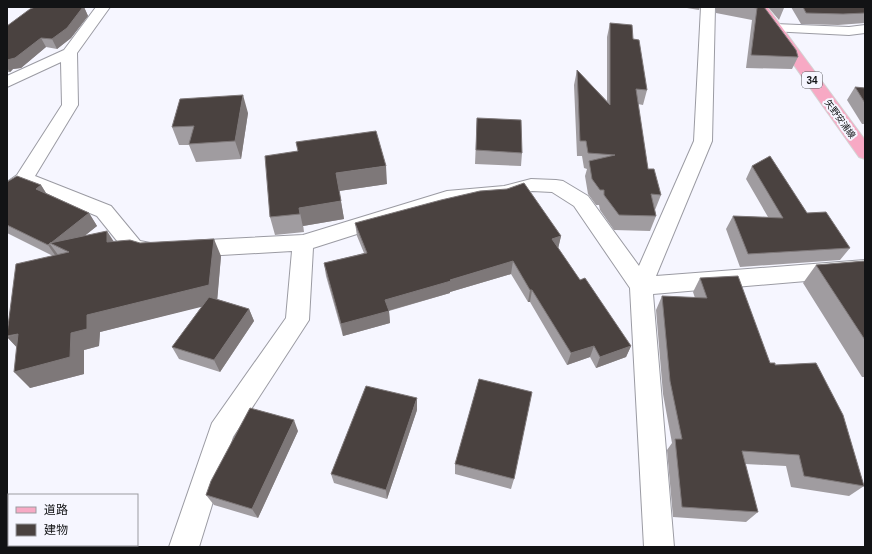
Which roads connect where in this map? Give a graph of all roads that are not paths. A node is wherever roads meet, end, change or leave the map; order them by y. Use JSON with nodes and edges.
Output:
{"nodes":[{"id":1,"x":103,"y":7,"type":"edge"},
{"id":2,"x":708,"y":7,"type":"edge"},
{"id":3,"x":760,"y":7,"type":"edge"},
{"id":4,"x":775,"y":28,"type":"junction"},
{"id":5,"x":865,"y":29,"type":"edge"},
{"id":6,"x":69,"y":53,"type":"junction"},
{"id":7,"x":7,"y":82,"type":"edge"},
{"id":8,"x":865,"y":153,"type":"edge"},
{"id":9,"x":24,"y":180,"type":"junction"},
{"id":10,"x":7,"y":191,"type":"edge"},
{"id":11,"x":304,"y":243,"type":"junction"},
{"id":12,"x":865,"y":268,"type":"edge"},
{"id":13,"x":641,"y":286,"type":"junction"},
{"id":14,"x":184,"y":547,"type":"edge"},
{"id":15,"x":659,"y":547,"type":"edge"}],
"edges":[{"from":1,"to":6,"type":"street"},
{"from":2,"to":13,"type":"street"},
{"from":3,"to":4,"type":"main road","name":"矢野安浦線","number":"34"},
{"from":4,"to":5,"type":"street"},
{"from":4,"to":8,"type":"main road","name":"矢野安浦線","number":"34"},
{"from":6,"to":7,"type":"street"},
{"from":6,"to":9,"type":"street"},
{"from":9,"to":10,"type":"street"},
{"from":9,"to":11,"type":"street"},
{"from":11,"to":13,"type":"street"},
{"from":11,"to":14,"type":"street"},
{"from":12,"to":13,"type":"street"},
{"from":13,"to":15,"type":"street"}]}
